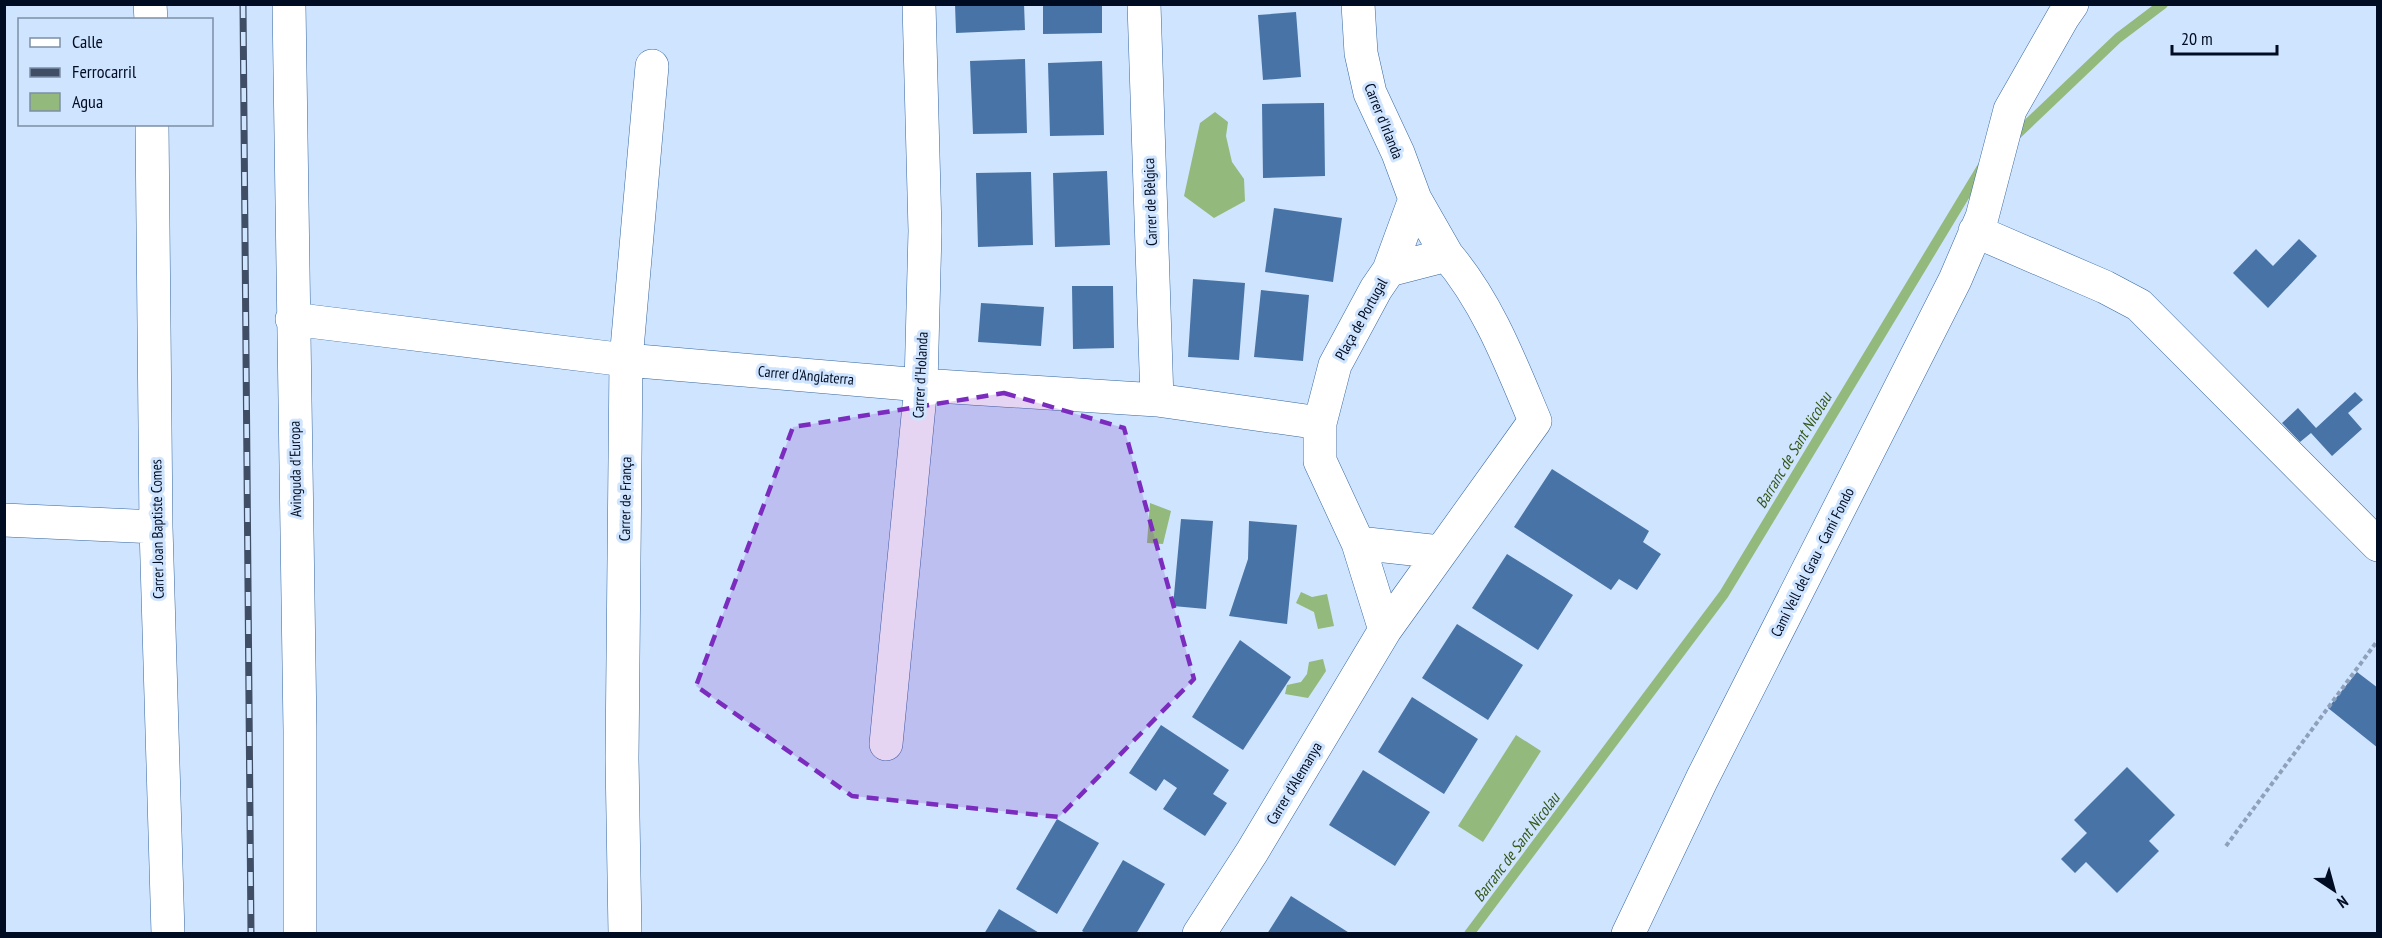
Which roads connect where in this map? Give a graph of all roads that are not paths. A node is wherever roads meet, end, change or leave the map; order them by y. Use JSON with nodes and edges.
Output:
{"nodes":[{"id":1,"x":289,"y":4,"type":"edge"},
{"id":2,"x":919,"y":4,"type":"edge"},
{"id":3,"x":1144,"y":4,"type":"edge"},
{"id":4,"x":1358,"y":4,"type":"edge"},
{"id":5,"x":2072,"y":4,"type":"edge"},
{"id":6,"x":652,"y":66,"type":"dead end"},
{"id":7,"x":152,"y":126,"type":"edge"},
{"id":8,"x":1415,"y":199,"type":"junction"},
{"id":9,"x":1976,"y":231,"type":"junction"},
{"id":10,"x":1447,"y":255,"type":"junction"},
{"id":11,"x":1389,"y":270,"type":"junction"},
{"id":12,"x":292,"y":320,"type":"junction"},
{"id":13,"x":626,"y":360,"type":"junction"},
{"id":14,"x":921,"y":385,"type":"junction"},
{"id":15,"x":1157,"y":400,"type":"junction"},
{"id":16,"x":1320,"y":423,"type":"junction"},
{"id":17,"x":4,"y":520,"type":"edge"},
{"id":18,"x":156,"y":527,"type":"junction"},
{"id":19,"x":1358,"y":543,"type":"junction"},
{"id":20,"x":2378,"y":545,"type":"edge"},
{"id":21,"x":1440,"y":552,"type":"junction"},
{"id":22,"x":1385,"y":630,"type":"junction"},
{"id":23,"x":886,"y":744,"type":"dead end"},
{"id":24,"x":168,"y":933,"type":"edge"},
{"id":25,"x":300,"y":933,"type":"edge"},
{"id":26,"x":625,"y":933,"type":"edge"},
{"id":27,"x":1199,"y":933,"type":"edge"},
{"id":28,"x":1628,"y":933,"type":"edge"}],
"edges":[{"from":1,"to":12,"type":"street","name":"Avinguda d'Europa"},
{"from":2,"to":14,"type":"street","name":"Carrer d'Holanda"},
{"from":3,"to":15,"type":"street","name":"Carrer de Bèlgica"},
{"from":4,"to":8,"type":"street","name":"Carrer d'Irlanda"},
{"from":5,"to":9,"type":"street","name":"Camí Vell del Grau - Camí Fondo"},
{"from":6,"to":13,"type":"street","name":"Carrer de França"},
{"from":7,"to":18,"type":"street","name":"Carrer Joan Baptiste Comes"},
{"from":8,"to":10,"type":"street","name":"Carrer d'Irlanda"},
{"from":8,"to":11,"type":"street"},
{"from":9,"to":20,"type":"street"},
{"from":9,"to":28,"type":"street","name":"Camí Vell del Grau - Camí Fondo"},
{"from":10,"to":11,"type":"street","name":"Plaça de Portugal"},
{"from":10,"to":21,"type":"street"},
{"from":11,"to":16,"type":"street","name":"Plaça de Portugal"},
{"from":12,"to":13,"type":"street","name":"Carrer d'Anglaterra"},
{"from":12,"to":25,"type":"street","name":"Avinguda d'Europa"},
{"from":13,"to":14,"type":"street","name":"Carrer d'Anglaterra"},
{"from":13,"to":26,"type":"street","name":"Carrer de França"},
{"from":14,"to":15,"type":"street","name":"Carrer d'Anglaterra"},
{"from":14,"to":23,"type":"street","name":"Carrer d'Holanda"},
{"from":15,"to":16,"type":"street","name":"Carrer d'Anglaterra"},
{"from":16,"to":19,"type":"street","name":"Plaça de Portugal"},
{"from":17,"to":18,"type":"street"},
{"from":18,"to":24,"type":"street","name":"Carrer Joan Baptiste Comes"},
{"from":19,"to":21,"type":"street"},
{"from":19,"to":22,"type":"street"},
{"from":21,"to":22,"type":"street","name":"Carrer d'Alemanya"},
{"from":22,"to":27,"type":"street","name":"Carrer d'Alemanya"}]}
